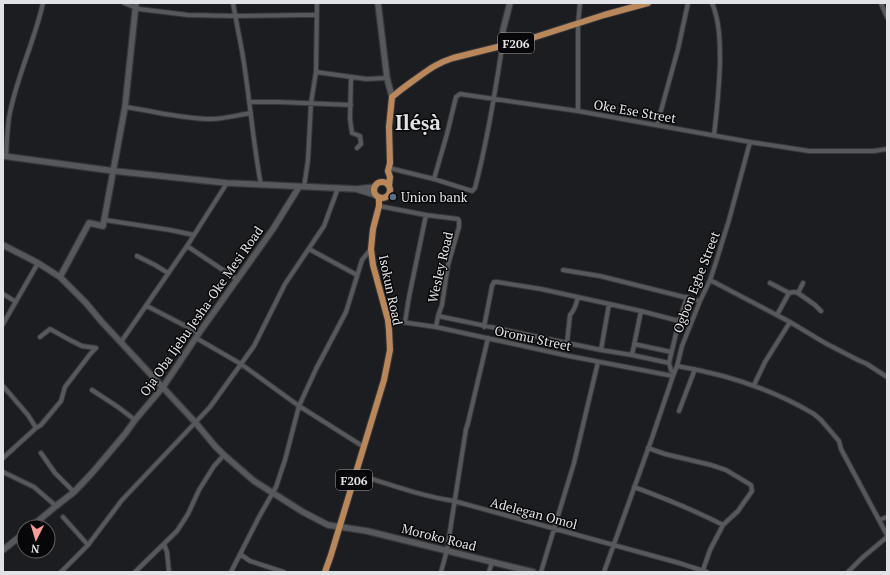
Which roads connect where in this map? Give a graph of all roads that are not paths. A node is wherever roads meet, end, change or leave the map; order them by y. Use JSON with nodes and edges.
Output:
{"nodes":[{"id":1,"x":43,"y":3,"type":"edge"},
{"id":2,"x":124,"y":3,"type":"edge"},
{"id":3,"x":233,"y":3,"type":"edge"},
{"id":4,"x":318,"y":3,"type":"edge"},
{"id":5,"x":378,"y":3,"type":"edge"},
{"id":6,"x":510,"y":3,"type":"edge"},
{"id":7,"x":580,"y":3,"type":"edge"},
{"id":8,"x":648,"y":3,"type":"edge"},
{"id":9,"x":688,"y":3,"type":"edge"},
{"id":10,"x":712,"y":3,"type":"edge"},
{"id":11,"x":881,"y":3,"type":"edge"},
{"id":12,"x":136,"y":5,"type":"edge"},
{"id":13,"x":317,"y":15,"type":"junction"},
{"id":14,"x":235,"y":16,"type":"junction"},
{"id":15,"x":887,"y":17,"type":"edge"},
{"id":16,"x":578,"y":24,"type":"junction"},
{"id":17,"x":502,"y":46,"type":"junction"},
{"id":18,"x":316,"y":72,"type":"junction"},
{"id":19,"x":351,"y":78,"type":"junction"},
{"id":20,"x":387,"y":78,"type":"junction"},
{"id":21,"x":392,"y":97,"type":"junction"},
{"id":22,"x":494,"y":98,"type":"junction"},
{"id":23,"x":249,"y":102,"type":"junction"},
{"id":24,"x":311,"y":103,"type":"junction"},
{"id":25,"x":125,"y":106,"type":"junction"},
{"id":26,"x":351,"y":106,"type":"junction"},
{"id":27,"x":578,"y":110,"type":"junction"},
{"id":28,"x":251,"y":113,"type":"junction"},
{"id":29,"x":657,"y":125,"type":"junction"},
{"id":30,"x":714,"y":135,"type":"junction"},
{"id":31,"x":750,"y":142,"type":"junction"},
{"id":32,"x":357,"y":148,"type":"dead end"},
{"id":33,"x":887,"y":149,"type":"edge"},
{"id":34,"x":5,"y":157,"type":"edge"},
{"id":35,"x":389,"y":170,"type":"junction"},
{"id":36,"x":114,"y":171,"type":"junction"},
{"id":37,"x":434,"y":179,"type":"junction"},
{"id":38,"x":227,"y":183,"type":"junction"},
{"id":39,"x":261,"y":185,"type":"junction"},
{"id":40,"x":378,"y":185,"type":"junction"},
{"id":41,"x":389,"y":186,"type":"junction"},
{"id":42,"x":302,"y":187,"type":"junction"},
{"id":43,"x":338,"y":188,"type":"junction"},
{"id":44,"x":357,"y":189,"type":"junction"},
{"id":45,"x":377,"y":196,"type":"junction"},
{"id":46,"x":386,"y":197,"type":"junction"},
{"id":47,"x":379,"y":206,"type":"junction"},
{"id":48,"x":426,"y":215,"type":"junction"},
{"id":49,"x":105,"y":220,"type":"junction"},
{"id":50,"x":194,"y":235,"type":"junction"},
{"id":51,"x":3,"y":245,"type":"edge"},
{"id":52,"x":187,"y":246,"type":"junction"},
{"id":53,"x":309,"y":249,"type":"junction"},
{"id":54,"x":371,"y":249,"type":"junction"},
{"id":55,"x":137,"y":256,"type":"dead end"},
{"id":56,"x":38,"y":263,"type":"junction"},
{"id":57,"x":563,"y":270,"type":"dead end"},
{"id":58,"x":168,"y":273,"type":"junction"},
{"id":59,"x":357,"y":275,"type":"junction"},
{"id":60,"x":60,"y":277,"type":"junction"},
{"id":61,"x":238,"y":280,"type":"junction"},
{"id":62,"x":710,"y":280,"type":"junction"},
{"id":63,"x":770,"y":283,"type":"dead end"},
{"id":64,"x":803,"y":283,"type":"dead end"},
{"id":65,"x":789,"y":293,"type":"junction"},
{"id":66,"x":798,"y":293,"type":"junction"},
{"id":67,"x":3,"y":294,"type":"edge"},
{"id":68,"x":578,"y":297,"type":"junction"},
{"id":69,"x":687,"y":297,"type":"junction"},
{"id":70,"x":700,"y":301,"type":"junction"},
{"id":71,"x":16,"y":302,"type":"junction"},
{"id":72,"x":609,"y":304,"type":"junction"},
{"id":73,"x":146,"y":306,"type":"junction"},
{"id":74,"x":641,"y":311,"type":"junction"},
{"id":75,"x":821,"y":311,"type":"dead end"},
{"id":76,"x":777,"y":315,"type":"junction"},
{"id":77,"x":438,"y":316,"type":"junction"},
{"id":78,"x":388,"y":320,"type":"junction"},
{"id":79,"x":679,"y":321,"type":"junction"},
{"id":80,"x":405,"y":322,"type":"junction"},
{"id":81,"x":790,"y":322,"type":"junction"},
{"id":82,"x":3,"y":324,"type":"edge"},
{"id":83,"x":436,"y":327,"type":"junction"},
{"id":84,"x":484,"y":327,"type":"junction"},
{"id":85,"x":197,"y":336,"type":"junction"},
{"id":86,"x":40,"y":337,"type":"dead end"},
{"id":87,"x":488,"y":338,"type":"junction"},
{"id":88,"x":121,"y":342,"type":"junction"},
{"id":89,"x":567,"y":343,"type":"junction"},
{"id":90,"x":634,"y":344,"type":"junction"},
{"id":91,"x":601,"y":350,"type":"junction"},
{"id":92,"x":671,"y":352,"type":"junction"},
{"id":93,"x":632,"y":355,"type":"junction"},
{"id":94,"x":598,"y":362,"type":"junction"},
{"id":95,"x":669,"y":363,"type":"junction"},
{"id":96,"x":241,"y":364,"type":"junction"},
{"id":97,"x":677,"y":366,"type":"junction"},
{"id":98,"x":695,"y":369,"type":"junction"},
{"id":99,"x":673,"y":374,"type":"junction"},
{"id":100,"x":887,"y":377,"type":"edge"},
{"id":101,"x":754,"y":385,"type":"junction"},
{"id":102,"x":3,"y":386,"type":"edge"},
{"id":103,"x":163,"y":388,"type":"junction"},
{"id":104,"x":92,"y":390,"type":"dead end"},
{"id":105,"x":299,"y":406,"type":"junction"},
{"id":106,"x":679,"y":412,"type":"dead end"},
{"id":107,"x":135,"y":420,"type":"junction"},
{"id":108,"x":196,"y":422,"type":"junction"},
{"id":109,"x":36,"y":428,"type":"junction"},
{"id":110,"x":364,"y":447,"type":"junction"},
{"id":111,"x":648,"y":448,"type":"junction"},
{"id":112,"x":41,"y":453,"type":"dead end"},
{"id":113,"x":224,"y":455,"type":"junction"},
{"id":114,"x":3,"y":458,"type":"edge"},
{"id":115,"x":3,"y":472,"type":"edge"},
{"id":116,"x":356,"y":474,"type":"junction"},
{"id":117,"x":634,"y":487,"type":"junction"},
{"id":118,"x":74,"y":492,"type":"junction"},
{"id":119,"x":272,"y":493,"type":"junction"},
{"id":120,"x":454,"y":501,"type":"junction"},
{"id":121,"x":56,"y":506,"type":"junction"},
{"id":122,"x":63,"y":517,"type":"dead end"},
{"id":123,"x":887,"y":517,"type":"edge"},
{"id":124,"x":41,"y":519,"type":"edge"},
{"id":125,"x":879,"y":520,"type":"junction"},
{"id":126,"x":723,"y":526,"type":"junction"},
{"id":127,"x":340,"y":527,"type":"junction"},
{"id":128,"x":553,"y":529,"type":"junction"},
{"id":129,"x":887,"y":536,"type":"edge"},
{"id":130,"x":16,"y":539,"type":"edge"},
{"id":131,"x":164,"y":544,"type":"junction"},
{"id":132,"x":88,"y":545,"type":"junction"},
{"id":133,"x":614,"y":545,"type":"junction"},
{"id":134,"x":3,"y":550,"type":"edge"},
{"id":135,"x":447,"y":550,"type":"junction"},
{"id":136,"x":240,"y":554,"type":"junction"},
{"id":137,"x":492,"y":562,"type":"junction"},
{"id":138,"x":703,"y":570,"type":"junction"},
{"id":139,"x":61,"y":572,"type":"edge"},
{"id":140,"x":135,"y":572,"type":"edge"},
{"id":141,"x":169,"y":572,"type":"edge"},
{"id":142,"x":231,"y":572,"type":"edge"},
{"id":143,"x":284,"y":572,"type":"edge"},
{"id":144,"x":325,"y":572,"type":"edge"},
{"id":145,"x":441,"y":572,"type":"edge"},
{"id":146,"x":489,"y":572,"type":"edge"},
{"id":147,"x":533,"y":572,"type":"edge"},
{"id":148,"x":541,"y":572,"type":"edge"},
{"id":149,"x":604,"y":572,"type":"edge"},
{"id":150,"x":707,"y":572,"type":"edge"},
{"id":151,"x":848,"y":572,"type":"edge"}],
"edges":[{"from":1,"to":34,"type":"street"},
{"from":2,"to":12,"type":"street"},
{"from":3,"to":14,"type":"street"},
{"from":4,"to":13,"type":"street"},
{"from":5,"to":20,"type":"street"},
{"from":6,"to":17,"type":"street"},
{"from":7,"to":16,"type":"street"},
{"from":8,"to":16,"type":"main road","number":"F206"},
{"from":9,"to":29,"type":"street"},
{"from":10,"to":30,"type":"street"},
{"from":11,"to":15,"type":"street"},
{"from":12,"to":14,"type":"street"},
{"from":12,"to":25,"type":"street"},
{"from":13,"to":14,"type":"street"},
{"from":13,"to":18,"type":"street"},
{"from":14,"to":23,"type":"street"},
{"from":16,"to":17,"type":"main road","number":"F206"},
{"from":16,"to":27,"type":"street"},
{"from":17,"to":21,"type":"main road","number":"F206"},
{"from":17,"to":22,"type":"street"},
{"from":18,"to":19,"type":"street"},
{"from":18,"to":24,"type":"street"},
{"from":19,"to":20,"type":"street"},
{"from":19,"to":26,"type":"street"},
{"from":20,"to":21,"type":"street"},
{"from":21,"to":35,"type":"main road","number":"F206"},
{"from":22,"to":27,"type":"street","name":"Oke Ese Street"},
{"from":22,"to":37,"type":"street","name":"Oke Ese Street"},
{"from":22,"to":37,"type":"street"},
{"from":23,"to":24,"type":"street"},
{"from":23,"to":28,"type":"street"},
{"from":24,"to":26,"type":"street"},
{"from":24,"to":42,"type":"street"},
{"from":25,"to":28,"type":"street"},
{"from":25,"to":36,"type":"street"},
{"from":26,"to":32,"type":"street"},
{"from":27,"to":29,"type":"street","name":"Oke Ese Street"},
{"from":28,"to":39,"type":"street"},
{"from":29,"to":30,"type":"street","name":"Oke Ese Street"},
{"from":30,"to":31,"type":"street","name":"Oke Ese Street"},
{"from":31,"to":33,"type":"street","name":"Oke Ese Street"},
{"from":31,"to":62,"type":"street","name":"Ogbon Egbe Street"},
{"from":34,"to":36,"type":"street"},
{"from":35,"to":37,"type":"street"},
{"from":35,"to":40,"type":"main road"},
{"from":35,"to":41,"type":"main road","number":"F206"},
{"from":36,"to":38,"type":"street"},
{"from":36,"to":49,"type":"street"},
{"from":38,"to":39,"type":"street"},
{"from":38,"to":50,"type":"street"},
{"from":39,"to":42,"type":"street"},
{"from":40,"to":41,"type":"main road"},
{"from":40,"to":44,"type":"street"},
{"from":40,"to":45,"type":"main road","number":"F206"},
{"from":41,"to":46,"type":"main road","number":"F206"},
{"from":42,"to":43,"type":"street"},
{"from":42,"to":61,"type":"street","name":"Oja Oba Ijebu Jesha-Oke Mesi Road"},
{"from":43,"to":44,"type":"street"},
{"from":43,"to":53,"type":"street"},
{"from":44,"to":45,"type":"street"},
{"from":45,"to":46,"type":"main road"},
{"from":45,"to":47,"type":"main road","number":"F206"},
{"from":46,"to":47,"type":"main road","number":"F206"},
{"from":47,"to":48,"type":"street","name":"Wesley Road"},
{"from":47,"to":54,"type":"main road","name":"Isokun Road","number":"F206"},
{"from":48,"to":77,"type":"street","name":"Wesley Road"},
{"from":48,"to":80,"type":"street"},
{"from":49,"to":50,"type":"street"},
{"from":49,"to":60,"type":"street"},
{"from":50,"to":52,"type":"street"},
{"from":51,"to":56,"type":"street","name":"Moroko Road"},
{"from":52,"to":58,"type":"street"},
{"from":52,"to":61,"type":"street"},
{"from":53,"to":59,"type":"street"},
{"from":53,"to":96,"type":"street"},
{"from":54,"to":59,"type":"street"},
{"from":54,"to":78,"type":"main road","name":"Isokun Road","number":"F206"},
{"from":55,"to":58,"type":"street"},
{"from":56,"to":60,"type":"street","name":"Moroko Road"},
{"from":56,"to":71,"type":"street"},
{"from":57,"to":69,"type":"street"},
{"from":58,"to":73,"type":"street"},
{"from":59,"to":105,"type":"street"},
{"from":60,"to":88,"type":"street","name":"Moroko Road"},
{"from":61,"to":85,"type":"street","name":"Oja Oba Ijebu Jesha-Oke Mesi Road"},
{"from":62,"to":70,"type":"street","name":"Ogbon Egbe Street"},
{"from":62,"to":76,"type":"street"},
{"from":63,"to":65,"type":"street"},
{"from":64,"to":66,"type":"street"},
{"from":65,"to":66,"type":"street"},
{"from":65,"to":76,"type":"street"},
{"from":66,"to":75,"type":"street"},
{"from":67,"to":71,"type":"street"},
{"from":68,"to":72,"type":"street"},
{"from":68,"to":84,"type":"street"},
{"from":68,"to":89,"type":"street"},
{"from":69,"to":70,"type":"street"},
{"from":69,"to":79,"type":"street"},
{"from":70,"to":97,"type":"street","name":"Ogbon Egbe Street"},
{"from":71,"to":82,"type":"street"},
{"from":72,"to":74,"type":"street"},
{"from":72,"to":91,"type":"street"},
{"from":73,"to":85,"type":"street"},
{"from":73,"to":88,"type":"street"},
{"from":74,"to":79,"type":"street"},
{"from":74,"to":90,"type":"street"},
{"from":76,"to":81,"type":"street"},
{"from":77,"to":83,"type":"street","name":"Wesley Road"},
{"from":77,"to":84,"type":"street"},
{"from":78,"to":80,"type":"street","name":"Oromu Street"},
{"from":78,"to":110,"type":"main road","name":"Isokun Road","number":"F206"},
{"from":79,"to":92,"type":"street"},
{"from":80,"to":83,"type":"street","name":"Oromu Street"},
{"from":81,"to":100,"type":"street"},
{"from":81,"to":101,"type":"street"},
{"from":83,"to":87,"type":"street","name":"Oromu Street"},
{"from":84,"to":89,"type":"street"},
{"from":85,"to":96,"type":"street"},
{"from":85,"to":103,"type":"street","name":"Oja Oba Ijebu Jesha-Oke Mesi Road"},
{"from":86,"to":109,"type":"street"},
{"from":87,"to":94,"type":"street","name":"Oromu Street"},
{"from":87,"to":120,"type":"street"},
{"from":88,"to":103,"type":"street","name":"Moroko Road"},
{"from":89,"to":91,"type":"street"},
{"from":90,"to":92,"type":"street"},
{"from":90,"to":93,"type":"street"},
{"from":91,"to":93,"type":"street"},
{"from":92,"to":95,"type":"street"},
{"from":93,"to":95,"type":"street"},
{"from":94,"to":99,"type":"street","name":"Oromu Street"},
{"from":94,"to":128,"type":"street"},
{"from":95,"to":99,"type":"street"},
{"from":96,"to":105,"type":"street"},
{"from":96,"to":108,"type":"street"},
{"from":97,"to":98,"type":"street"},
{"from":97,"to":99,"type":"street","name":"Ogbon Egbe Street"},
{"from":98,"to":101,"type":"street"},
{"from":98,"to":106,"type":"street"},
{"from":99,"to":111,"type":"street","name":"Ogbon Egbe Street"},
{"from":101,"to":125,"type":"street"},
{"from":102,"to":109,"type":"street"},
{"from":103,"to":107,"type":"street","name":"Oja Oba Ijebu Jesha-Oke Mesi Road"},
{"from":103,"to":108,"type":"street","name":"Moroko Road"},
{"from":104,"to":107,"type":"street"},
{"from":105,"to":110,"type":"street"},
{"from":105,"to":119,"type":"street"},
{"from":107,"to":118,"type":"street","name":"Oja Oba Ijebu Jesha-Oke Mesi Road"},
{"from":108,"to":113,"type":"street","name":"Moroko Road"},
{"from":108,"to":132,"type":"street"},
{"from":109,"to":114,"type":"street"},
{"from":110,"to":116,"type":"main road","number":"F206"},
{"from":111,"to":117,"type":"street"},
{"from":111,"to":126,"type":"street"},
{"from":112,"to":118,"type":"street"},
{"from":113,"to":119,"type":"street","name":"Moroko Road"},
{"from":113,"to":131,"type":"street"},
{"from":115,"to":121,"type":"street"},
{"from":116,"to":120,"type":"street","name":"Adelegan Omol"},
{"from":116,"to":127,"type":"main road","number":"F206"},
{"from":117,"to":126,"type":"street"},
{"from":117,"to":133,"type":"street"},
{"from":118,"to":121,"type":"street","name":"Oja Oba Ijebu Jesha-Oke Mesi Road"},
{"from":119,"to":127,"type":"street","name":"Moroko Road"},
{"from":119,"to":136,"type":"street"},
{"from":120,"to":128,"type":"street","name":"Adelegan Omol"},
{"from":120,"to":135,"type":"street"},
{"from":121,"to":124,"type":"street","name":"Oja Oba Ijebu Jesha-Oke Mesi Road"},
{"from":122,"to":132,"type":"street"},
{"from":123,"to":125,"type":"street"},
{"from":125,"to":129,"type":"street"},
{"from":126,"to":138,"type":"street"},
{"from":127,"to":135,"type":"street","name":"Moroko Road"},
{"from":127,"to":144,"type":"main road","number":"F206"},
{"from":128,"to":133,"type":"street","name":"Adelegan Omol"},
{"from":128,"to":148,"type":"street"},
{"from":129,"to":151,"type":"street"},
{"from":130,"to":134,"type":"street"},
{"from":131,"to":140,"type":"street"},
{"from":131,"to":141,"type":"street"},
{"from":132,"to":139,"type":"street"},
{"from":133,"to":138,"type":"street","name":"Adelegan Omol"},
{"from":133,"to":149,"type":"street"},
{"from":135,"to":137,"type":"street","name":"Moroko Road"},
{"from":135,"to":145,"type":"street"},
{"from":136,"to":142,"type":"street"},
{"from":136,"to":143,"type":"street"},
{"from":137,"to":146,"type":"street"},
{"from":137,"to":147,"type":"street","name":"Moroko Road"},
{"from":138,"to":150,"type":"street","name":"Adelegan Omol"}]}
